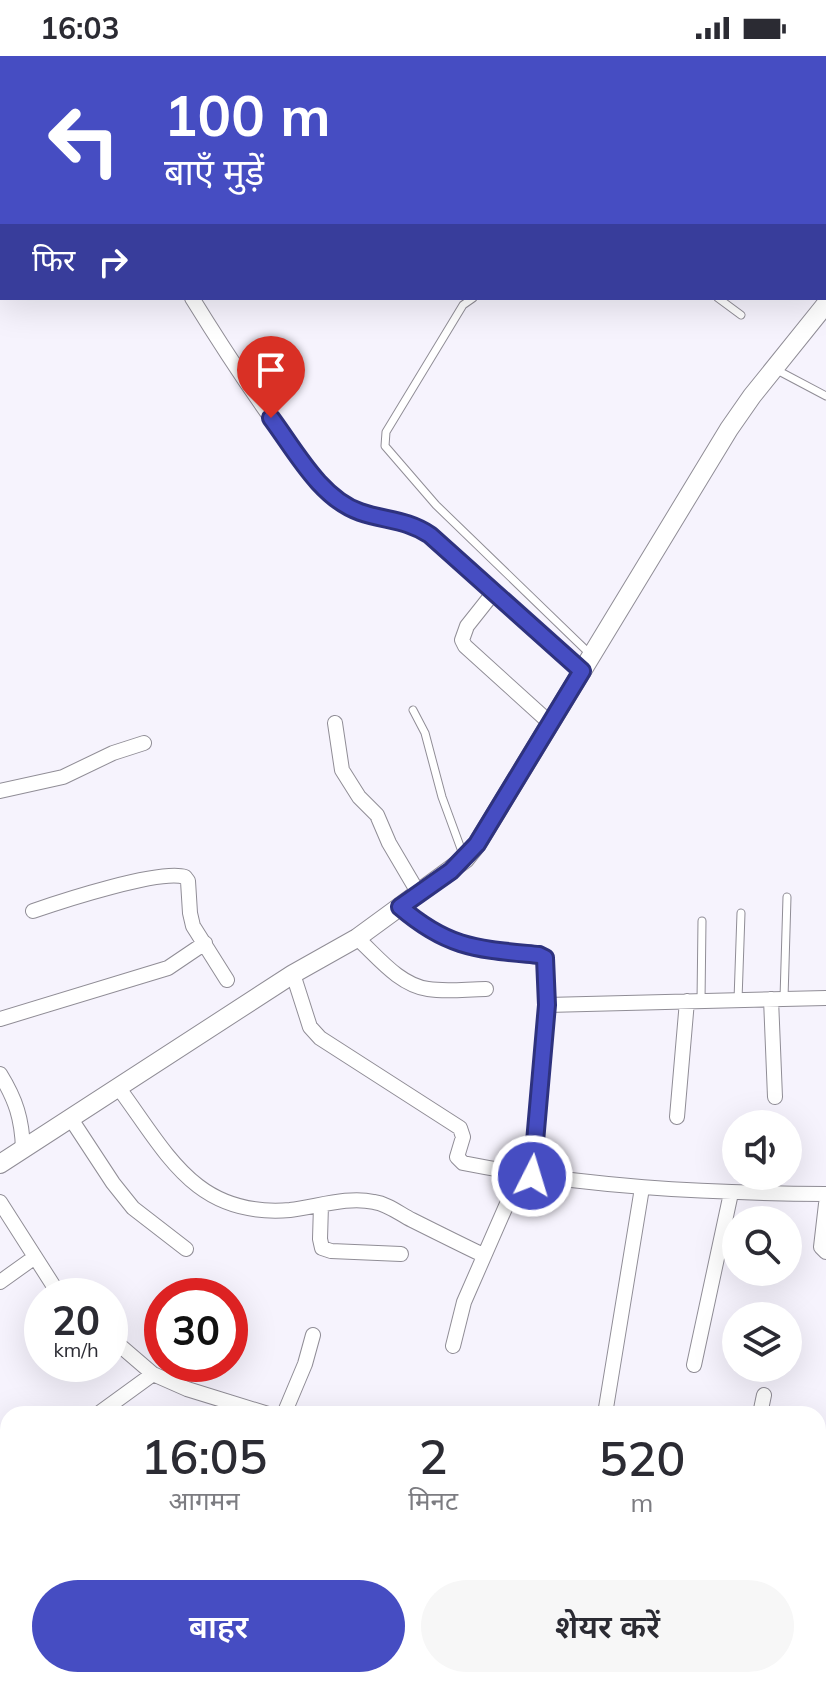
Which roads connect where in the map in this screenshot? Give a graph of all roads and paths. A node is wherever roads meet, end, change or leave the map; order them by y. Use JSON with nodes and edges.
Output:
{"nodes":[{"id":1,"x":193,"y":300,"type":"edge"},
{"id":2,"x":470,"y":300,"type":"edge"},
{"id":3,"x":721,"y":300,"type":"edge"},
{"id":4,"x":826,"y":305,"type":"edge"},
{"id":5,"x":741,"y":315,"type":"dead end"},
{"id":6,"x":774,"y":369,"type":"junction"},
{"id":7,"x":826,"y":396,"type":"edge"},
{"id":8,"x":494,"y":592,"type":"junction"},
{"id":9,"x":586,"y":663,"type":"junction"},
{"id":10,"x":413,"y":710,"type":"dead end"},
{"id":11,"x":335,"y":723,"type":"dead end"},
{"id":12,"x":550,"y":723,"type":"junction"},
{"id":13,"x":144,"y":743,"type":"dead end"},
{"id":14,"x":0,"y":791,"type":"edge"},
{"id":15,"x":465,"y":859,"type":"junction"},
{"id":16,"x":419,"y":894,"type":"junction"},
{"id":17,"x":787,"y":897,"type":"dead end"},
{"id":18,"x":400,"y":907,"type":"junction"},
{"id":19,"x":33,"y":911,"type":"dead end"},
{"id":20,"x":741,"y":913,"type":"dead end"},
{"id":21,"x":702,"y":921,"type":"dead end"},
{"id":22,"x":357,"y":938,"type":"junction"},
{"id":23,"x":205,"y":943,"type":"junction"},
{"id":24,"x":293,"y":974,"type":"junction"},
{"id":25,"x":227,"y":980,"type":"dead end"},
{"id":26,"x":486,"y":989,"type":"dead end"},
{"id":27,"x":778,"y":998,"type":"junction"},
{"id":28,"x":826,"y":998,"type":"edge"},
{"id":29,"x":738,"y":1000,"type":"junction"},
{"id":30,"x":694,"y":1001,"type":"junction"},
{"id":31,"x":547,"y":1005,"type":"junction"},
{"id":32,"x":0,"y":1019,"type":"edge"},
{"id":33,"x":0,"y":1074,"type":"edge"},
{"id":34,"x":118,"y":1087,"type":"junction"},
{"id":35,"x":775,"y":1097,"type":"dead end"},
{"id":36,"x":677,"y":1117,"type":"dead end"},
{"id":37,"x":71,"y":1119,"type":"junction"},
{"id":38,"x":23,"y":1149,"type":"junction"},
{"id":39,"x":0,"y":1164,"type":"edge"},
{"id":40,"x":526,"y":1175,"type":"junction"},
{"id":41,"x":642,"y":1188,"type":"junction"},
{"id":42,"x":731,"y":1193,"type":"junction"},
{"id":43,"x":826,"y":1194,"type":"edge"},
{"id":44,"x":0,"y":1202,"type":"edge"},
{"id":45,"x":826,"y":1204,"type":"edge"},
{"id":46,"x":321,"y":1205,"type":"junction"},
{"id":47,"x":186,"y":1249,"type":"dead end"},
{"id":48,"x":826,"y":1252,"type":"edge"},
{"id":49,"x":401,"y":1254,"type":"dead end"},
{"id":50,"x":483,"y":1255,"type":"junction"},
{"id":51,"x":35,"y":1257,"type":"junction"},
{"id":52,"x":48,"y":1278,"type":"edge"},
{"id":53,"x":0,"y":1282,"type":"edge"},
{"id":54,"x":313,"y":1335,"type":"dead end"},
{"id":55,"x":453,"y":1346,"type":"dead end"},
{"id":56,"x":128,"y":1352,"type":"edge"},
{"id":57,"x":694,"y":1365,"type":"dead end"},
{"id":58,"x":144,"y":1366,"type":"edge"},
{"id":59,"x":144,"y":1381,"type":"edge"},
{"id":60,"x":171,"y":1382,"type":"edge"},
{"id":61,"x":764,"y":1395,"type":"dead end"},
{"id":62,"x":109,"y":1406,"type":"edge"},
{"id":63,"x":222,"y":1406,"type":"edge"},
{"id":64,"x":287,"y":1406,"type":"edge"},
{"id":65,"x":606,"y":1406,"type":"edge"},
{"id":66,"x":762,"y":1406,"type":"edge"}],
"edges":[{"from":1,"to":8,"type":"street"},
{"from":2,"to":9,"type":"lane"},
{"from":3,"to":5,"type":"lane"},
{"from":4,"to":6,"type":"street"},
{"from":6,"to":7,"type":"lane"},
{"from":6,"to":9,"type":"street"},
{"from":8,"to":9,"type":"street"},
{"from":8,"to":12,"type":"street"},
{"from":9,"to":12,"type":"street"},
{"from":10,"to":15,"type":"lane"},
{"from":11,"to":16,"type":"street"},
{"from":12,"to":15,"type":"street"},
{"from":13,"to":14,"type":"street"},
{"from":15,"to":16,"type":"street"},
{"from":16,"to":18,"type":"street"},
{"from":17,"to":27,"type":"lane"},
{"from":18,"to":22,"type":"street"},
{"from":18,"to":31,"type":"street"},
{"from":19,"to":23,"type":"street"},
{"from":20,"to":29,"type":"lane"},
{"from":21,"to":30,"type":"lane"},
{"from":22,"to":24,"type":"street"},
{"from":22,"to":26,"type":"street"},
{"from":23,"to":25,"type":"street"},
{"from":23,"to":32,"type":"street"},
{"from":24,"to":34,"type":"street"},
{"from":24,"to":40,"type":"street"},
{"from":27,"to":28,"type":"street"},
{"from":27,"to":29,"type":"street"},
{"from":27,"to":35,"type":"street"},
{"from":29,"to":30,"type":"street"},
{"from":30,"to":31,"type":"street"},
{"from":30,"to":36,"type":"street"},
{"from":31,"to":40,"type":"street"},
{"from":33,"to":38,"type":"street"},
{"from":34,"to":37,"type":"street"},
{"from":34,"to":46,"type":"street"},
{"from":37,"to":38,"type":"street"},
{"from":37,"to":47,"type":"street"},
{"from":38,"to":39,"type":"street"},
{"from":40,"to":41,"type":"street"},
{"from":40,"to":50,"type":"street"},
{"from":41,"to":42,"type":"street"},
{"from":41,"to":65,"type":"street"},
{"from":42,"to":43,"type":"street"},
{"from":42,"to":57,"type":"street"},
{"from":44,"to":51,"type":"street"},
{"from":45,"to":48,"type":"street"},
{"from":46,"to":49,"type":"street"},
{"from":46,"to":50,"type":"street"},
{"from":50,"to":55,"type":"street"},
{"from":51,"to":52,"type":"street"},
{"from":51,"to":53,"type":"street"},
{"from":54,"to":64,"type":"street"},
{"from":56,"to":58,"type":"street"},
{"from":59,"to":62,"type":"street"},
{"from":60,"to":63,"type":"street"},
{"from":61,"to":66,"type":"street"}]}
